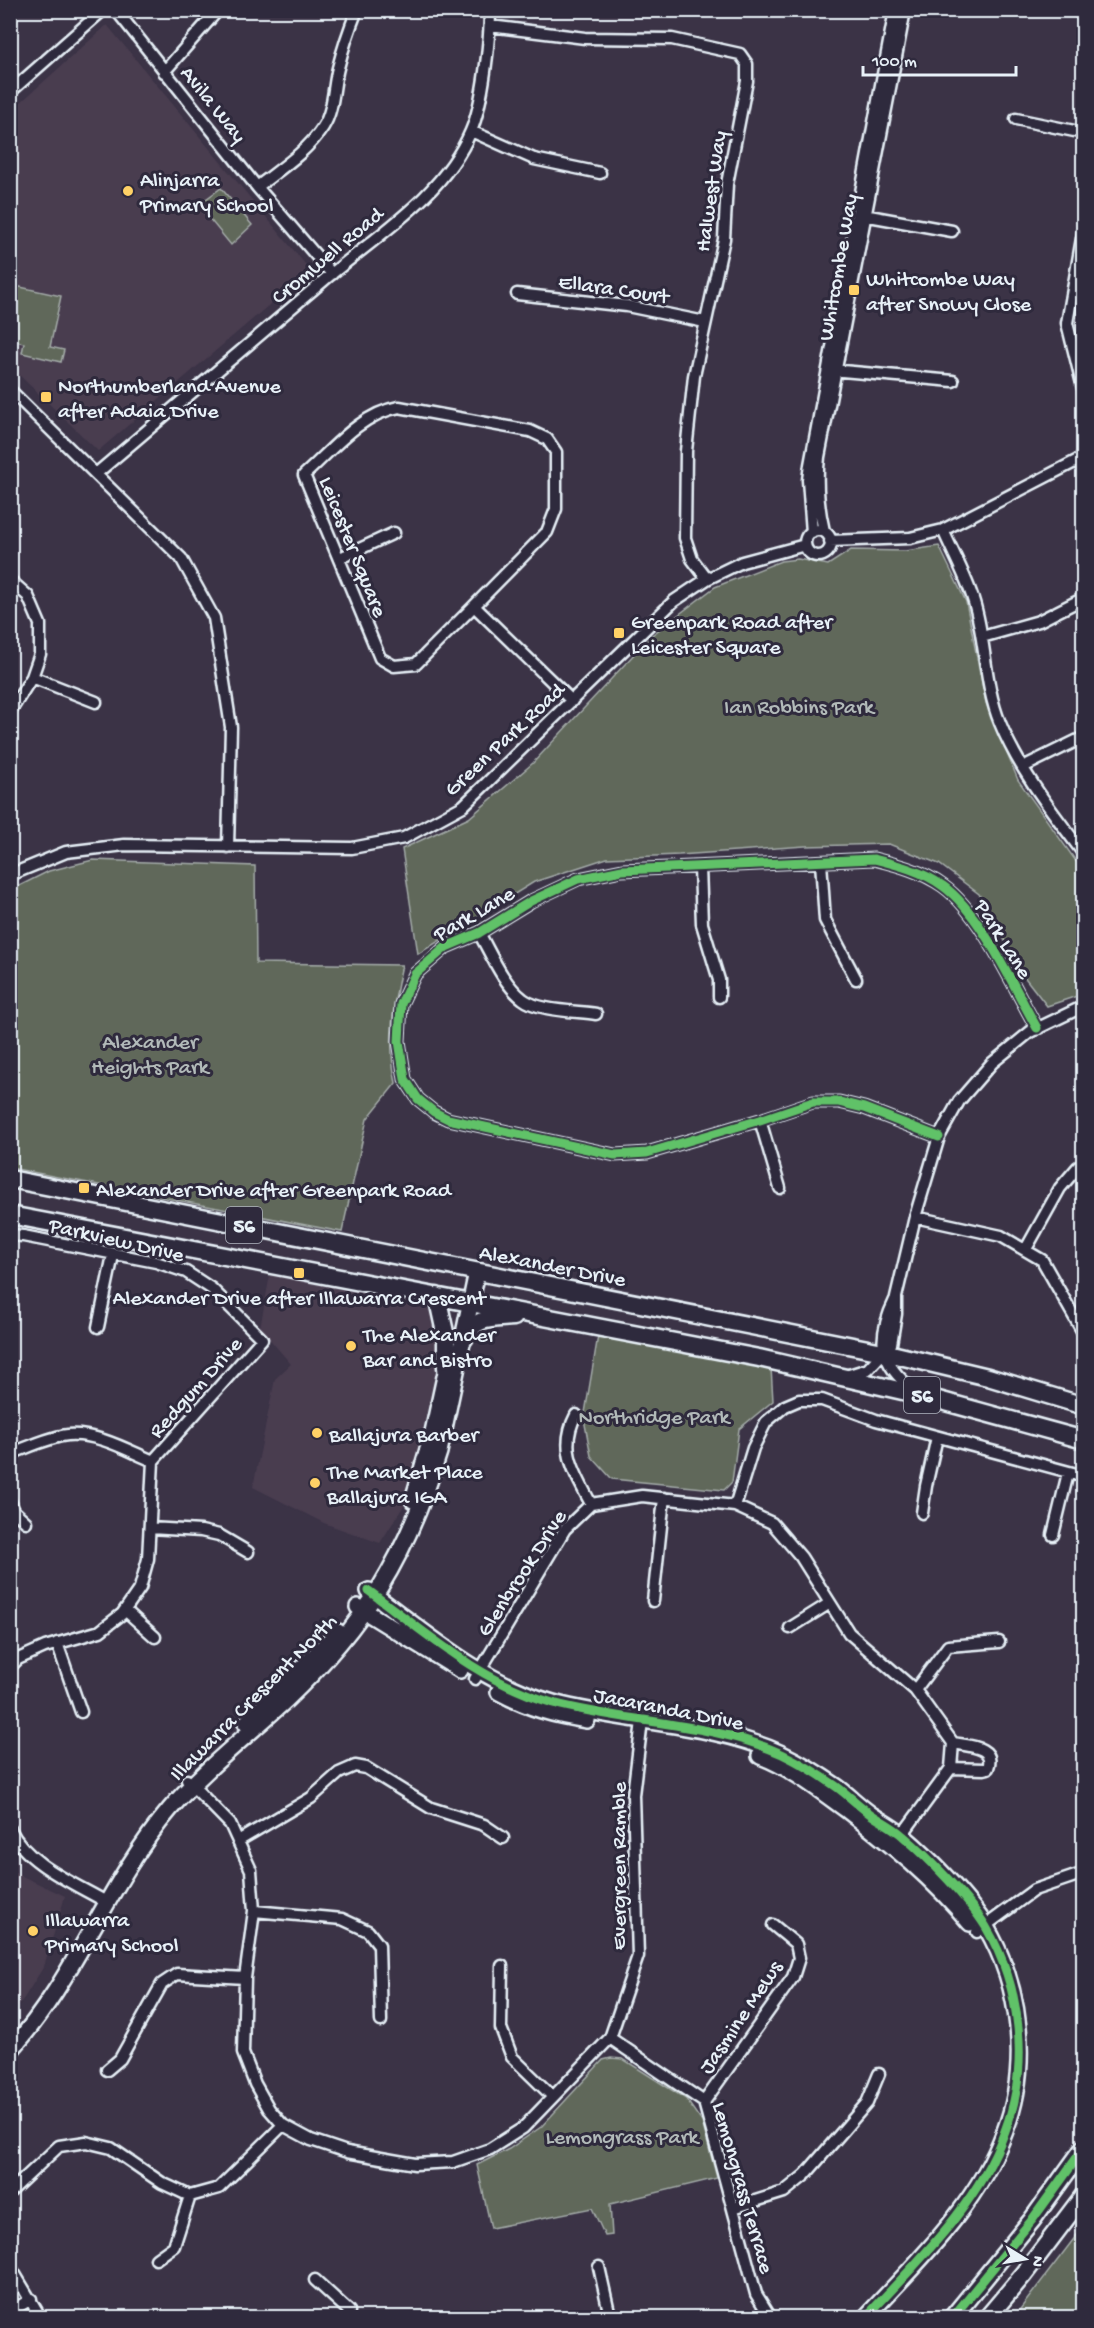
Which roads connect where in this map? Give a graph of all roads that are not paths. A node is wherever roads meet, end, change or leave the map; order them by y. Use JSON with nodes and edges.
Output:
{"nodes":[{"id":1,"x":103,"y":10,"type":"edge"},
{"id":2,"x":116,"y":10,"type":"edge"},
{"id":3,"x":218,"y":10,"type":"edge"},
{"id":4,"x":357,"y":10,"type":"edge"},
{"id":5,"x":490,"y":10,"type":"edge"},
{"id":6,"x":895,"y":10,"type":"edge"},
{"id":7,"x":905,"y":10,"type":"edge"},
{"id":8,"x":490,"y":26,"type":"junction"},
{"id":9,"x":164,"y":72,"type":"junction"},
{"id":10,"x":10,"y":92,"type":"edge"},
{"id":11,"x":1016,"y":119,"type":"dead end"},
{"id":12,"x":471,"y":131,"type":"junction"},
{"id":13,"x":1083,"y":133,"type":"edge"},
{"id":14,"x":600,"y":173,"type":"dead end"},
{"id":15,"x":257,"y":187,"type":"junction"},
{"id":16,"x":860,"y":214,"type":"junction"},
{"id":17,"x":1083,"y":227,"type":"edge"},
{"id":18,"x":952,"y":231,"type":"dead end"},
{"id":19,"x":332,"y":274,"type":"junction"},
{"id":20,"x":517,"y":294,"type":"dead end"},
{"id":21,"x":705,"y":322,"type":"junction"},
{"id":22,"x":832,"y":370,"type":"junction"},
{"id":23,"x":953,"y":381,"type":"dead end"},
{"id":24,"x":10,"y":390,"type":"edge"},
{"id":25,"x":1083,"y":392,"type":"edge"},
{"id":26,"x":1083,"y":457,"type":"edge"},
{"id":27,"x":97,"y":473,"type":"junction"},
{"id":28,"x":943,"y":530,"type":"junction"},
{"id":29,"x":394,"y":532,"type":"dead end"},
{"id":30,"x":818,"y":532,"type":"junction"},
{"id":31,"x":830,"y":541,"type":"junction"},
{"id":32,"x":805,"y":545,"type":"junction"},
{"id":33,"x":340,"y":558,"type":"junction"},
{"id":34,"x":707,"y":579,"type":"junction"},
{"id":35,"x":10,"y":580,"type":"edge"},
{"id":36,"x":1083,"y":598,"type":"edge"},
{"id":37,"x":474,"y":606,"type":"junction"},
{"id":38,"x":982,"y":637,"type":"junction"},
{"id":39,"x":32,"y":677,"type":"junction"},
{"id":40,"x":572,"y":701,"type":"junction"},
{"id":41,"x":96,"y":702,"type":"dead end"},
{"id":42,"x":10,"y":712,"type":"edge"},
{"id":43,"x":1083,"y":737,"type":"edge"},
{"id":44,"x":1023,"y":767,"type":"junction"},
{"id":45,"x":228,"y":848,"type":"junction"},
{"id":46,"x":1083,"y":854,"type":"edge"},
{"id":47,"x":821,"y":862,"type":"junction"},
{"id":48,"x":700,"y":867,"type":"junction"},
{"id":49,"x":10,"y":875,"type":"edge"},
{"id":50,"x":479,"y":933,"type":"junction"},
{"id":51,"x":856,"y":979,"type":"dead end"},
{"id":52,"x":719,"y":997,"type":"dead end"},
{"id":53,"x":1083,"y":1006,"type":"edge"},
{"id":54,"x":596,"y":1014,"type":"dead end"},
{"id":55,"x":1037,"y":1028,"type":"junction"},
{"id":56,"x":760,"y":1120,"type":"junction"},
{"id":57,"x":939,"y":1137,"type":"junction"},
{"id":58,"x":1078,"y":1167,"type":"dead end"},
{"id":59,"x":10,"y":1179,"type":"edge"},
{"id":60,"x":780,"y":1188,"type":"dead end"},
{"id":61,"x":10,"y":1215,"type":"edge"},
{"id":62,"x":915,"y":1217,"type":"junction"},
{"id":63,"x":10,"y":1235,"type":"edge"},
{"id":64,"x":1026,"y":1249,"type":"junction"},
{"id":65,"x":113,"y":1255,"type":"junction"},
{"id":66,"x":472,"y":1271,"type":"junction"},
{"id":67,"x":437,"y":1296,"type":"junction"},
{"id":68,"x":466,"y":1302,"type":"junction"},
{"id":69,"x":533,"y":1315,"type":"junction"},
{"id":70,"x":1079,"y":1315,"type":"edge"},
{"id":71,"x":98,"y":1326,"type":"dead end"},
{"id":72,"x":1083,"y":1334,"type":"edge"},
{"id":73,"x":262,"y":1339,"type":"joint"},
{"id":74,"x":464,"y":1339,"type":"junction"},
{"id":75,"x":883,"y":1352,"type":"junction"},
{"id":76,"x":446,"y":1368,"type":"junction"},
{"id":77,"x":841,"y":1377,"type":"junction"},
{"id":78,"x":920,"y":1395,"type":"junction"},
{"id":79,"x":1083,"y":1406,"type":"edge"},
{"id":80,"x":576,"y":1415,"type":"dead end"},
{"id":81,"x":937,"y":1437,"type":"junction"},
{"id":82,"x":1083,"y":1440,"type":"edge"},
{"id":83,"x":10,"y":1454,"type":"edge"},
{"id":84,"x":153,"y":1461,"type":"junction"},
{"id":85,"x":1068,"y":1473,"type":"junction"},
{"id":86,"x":1083,"y":1476,"type":"edge"},
{"id":87,"x":664,"y":1498,"type":"junction"},
{"id":88,"x":10,"y":1501,"type":"edge"},
{"id":89,"x":591,"y":1504,"type":"junction"},
{"id":90,"x":735,"y":1506,"type":"junction"},
{"id":91,"x":922,"y":1513,"type":"dead end"},
{"id":92,"x":26,"y":1522,"type":"dead end"},
{"id":93,"x":150,"y":1528,"type":"junction"},
{"id":94,"x":1053,"y":1535,"type":"dead end"},
{"id":95,"x":248,"y":1552,"type":"dead end"},
{"id":96,"x":373,"y":1594,"type":"junction"},
{"id":97,"x":653,"y":1601,"type":"dead end"},
{"id":98,"x":830,"y":1603,"type":"junction"},
{"id":99,"x":125,"y":1610,"type":"junction"},
{"id":100,"x":361,"y":1610,"type":"junction"},
{"id":101,"x":790,"y":1628,"type":"dead end"},
{"id":102,"x":155,"y":1637,"type":"dead end"},
{"id":103,"x":999,"y":1642,"type":"dead end"},
{"id":104,"x":57,"y":1644,"type":"junction"},
{"id":105,"x":10,"y":1667,"type":"edge"},
{"id":106,"x":478,"y":1675,"type":"junction"},
{"id":107,"x":915,"y":1690,"type":"junction"},
{"id":108,"x":81,"y":1713,"type":"dead end"},
{"id":109,"x":641,"y":1725,"type":"junction"},
{"id":110,"x":953,"y":1743,"type":"junction"},
{"id":111,"x":951,"y":1768,"type":"junction"},
{"id":112,"x":190,"y":1783,"type":"junction"},
{"id":113,"x":10,"y":1829,"type":"edge"},
{"id":114,"x":503,"y":1838,"type":"dead end"},
{"id":115,"x":898,"y":1840,"type":"junction"},
{"id":116,"x":238,"y":1841,"type":"junction"},
{"id":117,"x":1083,"y":1873,"type":"edge"},
{"id":118,"x":104,"y":1901,"type":"junction"},
{"id":119,"x":254,"y":1911,"type":"junction"},
{"id":120,"x":773,"y":1925,"type":"dead end"},
{"id":121,"x":981,"y":1929,"type":"junction"},
{"id":122,"x":502,"y":1966,"type":"dead end"},
{"id":123,"x":245,"y":1978,"type":"junction"},
{"id":124,"x":381,"y":2021,"type":"dead end"},
{"id":125,"x":610,"y":2038,"type":"junction"},
{"id":126,"x":10,"y":2041,"type":"edge"},
{"id":127,"x":10,"y":2051,"type":"edge"},
{"id":128,"x":107,"y":2070,"type":"dead end"},
{"id":129,"x":879,"y":2074,"type":"dead end"},
{"id":130,"x":552,"y":2096,"type":"junction"},
{"id":131,"x":704,"y":2102,"type":"junction"},
{"id":132,"x":283,"y":2125,"type":"junction"},
{"id":133,"x":1083,"y":2148,"type":"edge"},
{"id":134,"x":10,"y":2192,"type":"edge"},
{"id":135,"x":1083,"y":2195,"type":"edge"},
{"id":136,"x":190,"y":2196,"type":"junction"},
{"id":137,"x":733,"y":2208,"type":"junction"},
{"id":138,"x":156,"y":2259,"type":"dead end"},
{"id":139,"x":10,"y":2266,"type":"edge"},
{"id":140,"x":599,"y":2267,"type":"dead end"},
{"id":141,"x":315,"y":2280,"type":"dead end"},
{"id":142,"x":31,"y":2299,"type":"junction"},
{"id":143,"x":10,"y":2312,"type":"edge"},
{"id":144,"x":41,"y":2318,"type":"edge"},
{"id":145,"x":348,"y":2318,"type":"edge"},
{"id":146,"x":608,"y":2318,"type":"edge"},
{"id":147,"x":771,"y":2318,"type":"edge"},
{"id":148,"x":853,"y":2318,"type":"edge"},
{"id":149,"x":865,"y":2318,"type":"edge"},
{"id":150,"x":952,"y":2318,"type":"edge"},
{"id":151,"x":987,"y":2318,"type":"edge"}],
"edges":[{"from":1,"to":10,"type":"street"},
{"from":2,"to":9,"type":"street","name":"Avila Way"},
{"from":3,"to":9,"type":"street"},
{"from":4,"to":15,"type":"street"},
{"from":5,"to":8,"type":"street","name":"Cromwell Road"},
{"from":6,"to":16,"type":"street","name":"Whitcombe Way"},
{"from":7,"to":16,"type":"street","name":"Whitcombe Way"},
{"from":8,"to":12,"type":"street","name":"Cromwell Road"},
{"from":8,"to":21,"type":"street","name":"Halwest Way"},
{"from":9,"to":15,"type":"street","name":"Avila Way"},
{"from":11,"to":13,"type":"street"},
{"from":12,"to":14,"type":"street"},
{"from":12,"to":19,"type":"street","name":"Cromwell Road"},
{"from":15,"to":19,"type":"street","name":"Avila Way"},
{"from":16,"to":18,"type":"street"},
{"from":16,"to":22,"type":"street","name":"Whitcombe Way"},
{"from":17,"to":25,"type":"street"},
{"from":19,"to":27,"type":"street","name":"Cromwell Road"},
{"from":20,"to":21,"type":"street","name":"Ellara Court"},
{"from":21,"to":34,"type":"street","name":"Halwest Way"},
{"from":22,"to":23,"type":"street"},
{"from":22,"to":30,"type":"street","name":"Whitcombe Way"},
{"from":24,"to":27,"type":"street"},
{"from":26,"to":28,"type":"street"},
{"from":27,"to":45,"type":"street"},
{"from":28,"to":31,"type":"street"},
{"from":28,"to":38,"type":"street"},
{"from":29,"to":33,"type":"street"},
{"from":30,"to":31,"type":"street","name":"Whitcombe Way"},
{"from":30,"to":32,"type":"street"},
{"from":31,"to":32,"type":"street"},
{"from":32,"to":34,"type":"street","name":"Green Park Road"},
{"from":33,"to":37,"type":"street","name":"Leicester Square"},
{"from":33,"to":37,"type":"street","name":"Leicester Square"},
{"from":34,"to":40,"type":"street","name":"Green Park Road"},
{"from":35,"to":39,"type":"street"},
{"from":36,"to":38,"type":"street"},
{"from":37,"to":40,"type":"street"},
{"from":38,"to":44,"type":"street"},
{"from":39,"to":41,"type":"street"},
{"from":39,"to":42,"type":"street"},
{"from":40,"to":45,"type":"street","name":"Green Park Road"},
{"from":43,"to":44,"type":"street"},
{"from":44,"to":46,"type":"street"},
{"from":45,"to":49,"type":"street","name":"Green Park Road"},
{"from":47,"to":48,"type":"street","name":"Park Lane"},
{"from":47,"to":51,"type":"street"},
{"from":47,"to":55,"type":"street","name":"Park Lane"},
{"from":48,"to":50,"type":"street","name":"Park Lane"},
{"from":48,"to":52,"type":"street"},
{"from":50,"to":54,"type":"street"},
{"from":50,"to":56,"type":"street","name":"Park Lane"},
{"from":53,"to":55,"type":"street"},
{"from":55,"to":57,"type":"street"},
{"from":56,"to":57,"type":"street","name":"Park Lane"},
{"from":56,"to":60,"type":"street"},
{"from":57,"to":62,"type":"street"},
{"from":58,"to":64,"type":"street"},
{"from":59,"to":66,"type":"main road","name":"Alexander Drive","number":"56"},
{"from":61,"to":67,"type":"main road","number":"56"},
{"from":62,"to":64,"type":"street"},
{"from":62,"to":75,"type":"street"},
{"from":63,"to":65,"type":"street","name":"Parkview Drive"},
{"from":64,"to":70,"type":"street"},
{"from":65,"to":71,"type":"street"},
{"from":65,"to":73,"type":"street","name":"Parkview Drive"},
{"from":66,"to":68,"type":"street","name":"Illawarra Crescent North"},
{"from":66,"to":75,"type":"main road","name":"Alexander Drive","number":"56"},
{"from":67,"to":68,"type":"main road","number":"56"},
{"from":67,"to":76,"type":"main road"},
{"from":68,"to":69,"type":"main road","number":"56"},
{"from":68,"to":74,"type":"street","name":"Illawarra Crescent North"},
{"from":68,"to":76,"type":"street","name":"Illawarra Crescent North"},
{"from":69,"to":74,"type":"main road"},
{"from":69,"to":77,"type":"main road","number":"56"},
{"from":70,"to":72,"type":"street"},
{"from":73,"to":84,"type":"street","name":"Redgum Drive"},
{"from":74,"to":96,"type":"street","name":"Illawarra Crescent North"},
{"from":75,"to":77,"type":"street"},
{"from":75,"to":78,"type":"street"},
{"from":75,"to":79,"type":"main road","name":"Alexander Drive","number":"56"},
{"from":76,"to":96,"type":"street","name":"Illawarra Crescent North"},
{"from":77,"to":78,"type":"main road","number":"56"},
{"from":78,"to":82,"type":"main road","number":"56"},
{"from":80,"to":89,"type":"street"},
{"from":81,"to":85,"type":"street"},
{"from":81,"to":90,"type":"street"},
{"from":81,"to":91,"type":"street"},
{"from":83,"to":84,"type":"street"},
{"from":84,"to":93,"type":"street","name":"Redgum Drive"},
{"from":85,"to":86,"type":"street"},
{"from":85,"to":94,"type":"street"},
{"from":87,"to":89,"type":"street","name":"Glenbrook Drive"},
{"from":87,"to":90,"type":"street","name":"Glenbrook Drive"},
{"from":87,"to":97,"type":"street"},
{"from":88,"to":92,"type":"street"},
{"from":89,"to":106,"type":"street","name":"Glenbrook Drive"},
{"from":90,"to":98,"type":"street","name":"Glenbrook Drive"},
{"from":93,"to":95,"type":"street"},
{"from":93,"to":99,"type":"street","name":"Redgum Drive"},
{"from":96,"to":100,"type":"street","name":"Illawarra Crescent North"},
{"from":96,"to":106,"type":"street","name":"Jacaranda Drive"},
{"from":98,"to":101,"type":"street"},
{"from":98,"to":107,"type":"street","name":"Glenbrook Drive"},
{"from":99,"to":102,"type":"street"},
{"from":99,"to":104,"type":"street","name":"Redgum Drive"},
{"from":100,"to":106,"type":"street","name":"Jacaranda Drive"},
{"from":100,"to":112,"type":"street","name":"Illawarra Crescent North"},
{"from":103,"to":107,"type":"street"},
{"from":104,"to":105,"type":"street","name":"Redgum Drive"},
{"from":104,"to":108,"type":"street"},
{"from":106,"to":109,"type":"street","name":"Jacaranda Drive"},
{"from":107,"to":110,"type":"street","name":"Glenbrook Drive"},
{"from":109,"to":115,"type":"street","name":"Jacaranda Drive"},
{"from":109,"to":125,"type":"street","name":"Evergreen Ramble"},
{"from":110,"to":111,"type":"street"},
{"from":110,"to":111,"type":"street"},
{"from":111,"to":115,"type":"street"},
{"from":112,"to":116,"type":"street","name":"Evergreen Ramble"},
{"from":112,"to":118,"type":"street","name":"Illawarra Crescent North"},
{"from":113,"to":118,"type":"street"},
{"from":114,"to":116,"type":"street"},
{"from":115,"to":121,"type":"street","name":"Jacaranda Drive"},
{"from":116,"to":119,"type":"street","name":"Evergreen Ramble"},
{"from":117,"to":121,"type":"street"},
{"from":118,"to":126,"type":"street","name":"Illawarra Crescent North"},
{"from":118,"to":127,"type":"street","name":"Illawarra Crescent North"},
{"from":119,"to":123,"type":"street","name":"Evergreen Ramble"},
{"from":119,"to":124,"type":"street"},
{"from":120,"to":131,"type":"street","name":"Jasmine Mews"},
{"from":121,"to":148,"type":"street","name":"Jacaranda Drive"},
{"from":121,"to":149,"type":"street","name":"Jacaranda Drive"},
{"from":122,"to":130,"type":"street"},
{"from":123,"to":128,"type":"street"},
{"from":123,"to":132,"type":"street","name":"Evergreen Ramble"},
{"from":125,"to":130,"type":"street","name":"Evergreen Ramble"},
{"from":125,"to":131,"type":"street","name":"Lemongrass Terrace"},
{"from":129,"to":137,"type":"street"},
{"from":130,"to":132,"type":"street","name":"Evergreen Ramble"},
{"from":131,"to":137,"type":"street","name":"Lemongrass Terrace"},
{"from":132,"to":136,"type":"street"},
{"from":133,"to":150,"type":"main road"},
{"from":134,"to":136,"type":"street"},
{"from":135,"to":151,"type":"main road"},
{"from":136,"to":138,"type":"street"},
{"from":137,"to":147,"type":"street","name":"Lemongrass Terrace"},
{"from":139,"to":142,"type":"street"},
{"from":140,"to":146,"type":"street"},
{"from":141,"to":145,"type":"street"},
{"from":142,"to":143,"type":"street"},
{"from":142,"to":144,"type":"street"}]}
